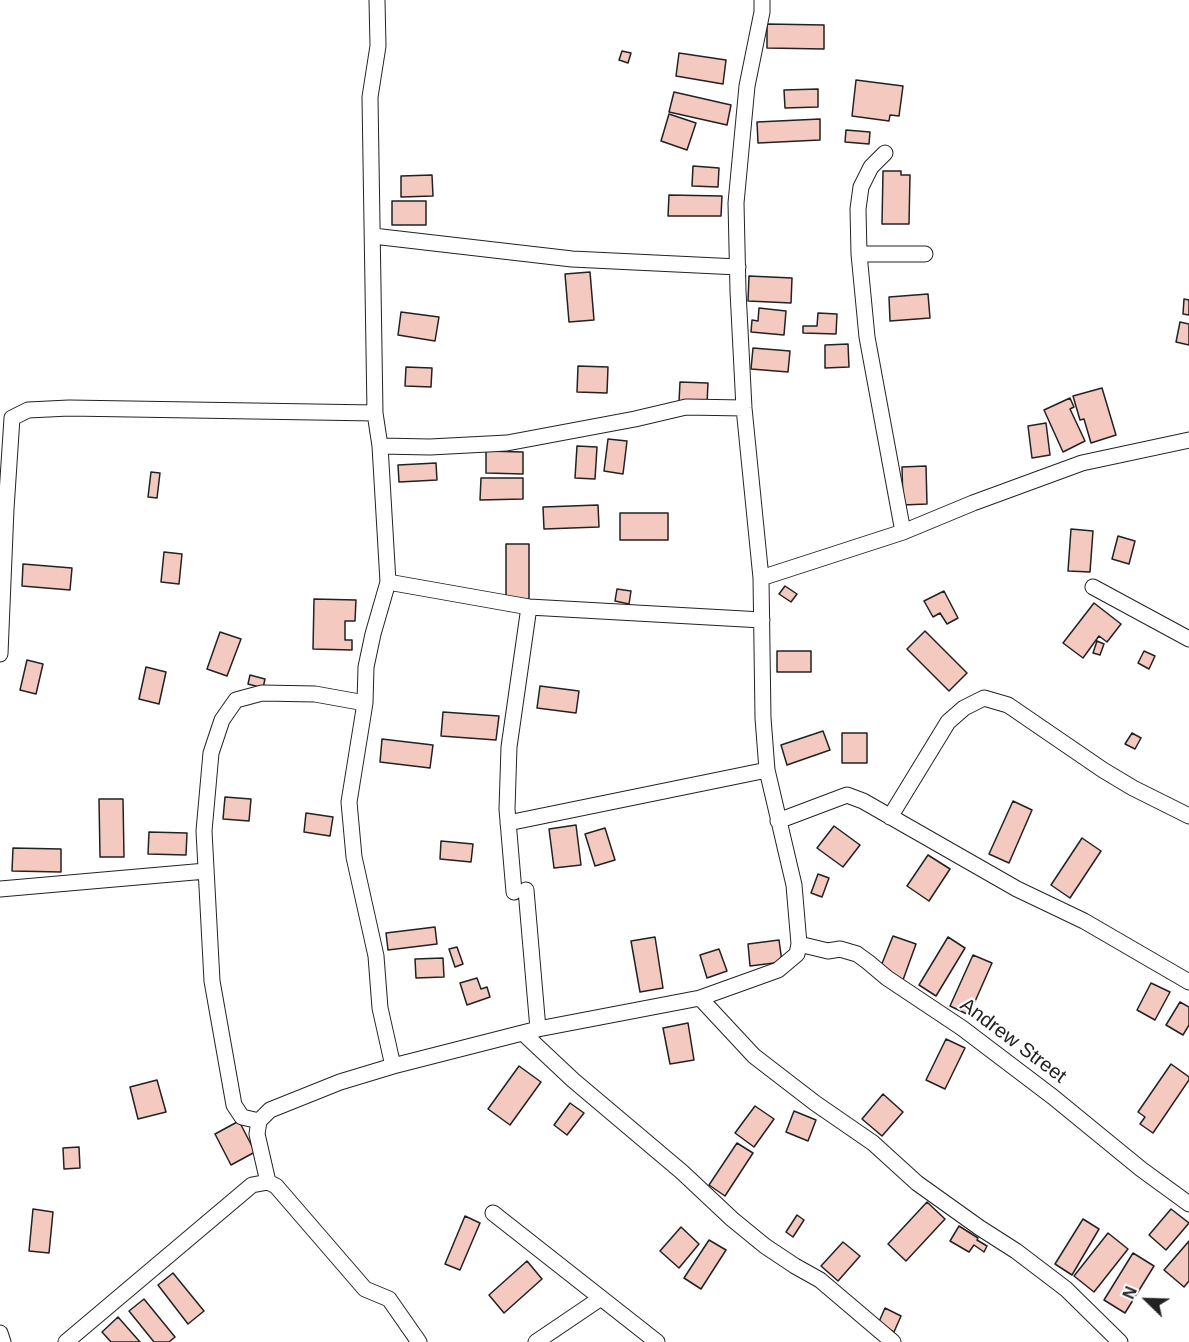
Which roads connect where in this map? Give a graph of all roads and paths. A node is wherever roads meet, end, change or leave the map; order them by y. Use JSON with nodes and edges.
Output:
{"nodes":[{"id":1,"x":377,"y":0,"type":"edge"},
{"id":2,"x":762,"y":0,"type":"edge"},
{"id":3,"x":885,"y":153,"type":"dead end"},
{"id":4,"x":373,"y":236,"type":"junction"},
{"id":5,"x":859,"y":254,"type":"junction"},
{"id":6,"x":925,"y":254,"type":"dead end"},
{"id":7,"x":738,"y":267,"type":"junction"},
{"id":8,"x":744,"y":408,"type":"junction"},
{"id":9,"x":375,"y":413,"type":"junction"},
{"id":10,"x":1189,"y":440,"type":"edge"},
{"id":11,"x":380,"y":446,"type":"junction"},
{"id":12,"x":3,"y":510,"type":"edge"},
{"id":13,"x":903,"y":532,"type":"junction"},
{"id":14,"x":761,"y":578,"type":"junction"},
{"id":15,"x":388,"y":582,"type":"junction"},
{"id":16,"x":1093,"y":587,"type":"dead end"},
{"id":17,"x":529,"y":607,"type":"junction"},
{"id":18,"x":762,"y":621,"type":"junction"},
{"id":19,"x":1189,"y":639,"type":"edge"},
{"id":20,"x":0,"y":654,"type":"edge"},
{"id":21,"x":365,"y":703,"type":"junction"},
{"id":22,"x":767,"y":770,"type":"junction"},
{"id":23,"x":890,"y":816,"type":"junction"},
{"id":24,"x":1189,"y":816,"type":"edge"},
{"id":25,"x":778,"y":821,"type":"junction"},
{"id":26,"x":508,"y":823,"type":"junction"},
{"id":27,"x":206,"y":871,"type":"junction"},
{"id":28,"x":0,"y":889,"type":"edge"},
{"id":29,"x":799,"y":944,"type":"junction"},
{"id":30,"x":1189,"y":982,"type":"edge"},
{"id":31,"x":700,"y":998,"type":"junction"},
{"id":32,"x":530,"y":1031,"type":"junction"},
{"id":33,"x":393,"y":1066,"type":"junction"},
{"id":34,"x":259,"y":1121,"type":"junction"},
{"id":35,"x":268,"y":1182,"type":"junction"},
{"id":36,"x":1189,"y":1204,"type":"edge"},
{"id":37,"x":493,"y":1213,"type":"dead end"},
{"id":38,"x":601,"y":1298,"type":"junction"},
{"id":39,"x":0,"y":1333,"type":"edge"},
{"id":40,"x":3,"y":1342,"type":"edge"},
{"id":41,"x":66,"y":1342,"type":"edge"},
{"id":42,"x":419,"y":1342,"type":"edge"},
{"id":43,"x":536,"y":1342,"type":"edge"},
{"id":44,"x":657,"y":1342,"type":"edge"},
{"id":45,"x":893,"y":1342,"type":"edge"},
{"id":46,"x":1120,"y":1342,"type":"edge"}],
"edges":[{"from":1,"to":4,"type":"street"},
{"from":2,"to":7,"type":"street"},
{"from":3,"to":5,"type":"street"},
{"from":4,"to":7,"type":"street"},
{"from":4,"to":9,"type":"street"},
{"from":5,"to":6,"type":"street"},
{"from":5,"to":13,"type":"street"},
{"from":7,"to":8,"type":"street"},
{"from":8,"to":11,"type":"street"},
{"from":8,"to":14,"type":"street"},
{"from":9,"to":11,"type":"street"},
{"from":9,"to":12,"type":"street"},
{"from":10,"to":13,"type":"street"},
{"from":11,"to":15,"type":"street"},
{"from":12,"to":20,"type":"street"},
{"from":13,"to":14,"type":"street"},
{"from":14,"to":18,"type":"street"},
{"from":15,"to":17,"type":"street"},
{"from":15,"to":21,"type":"street"},
{"from":16,"to":19,"type":"street"},
{"from":17,"to":18,"type":"street"},
{"from":17,"to":26,"type":"street"},
{"from":18,"to":22,"type":"street"},
{"from":21,"to":27,"type":"street"},
{"from":21,"to":33,"type":"street"},
{"from":22,"to":25,"type":"street"},
{"from":22,"to":26,"type":"street"},
{"from":23,"to":24,"type":"street"},
{"from":23,"to":25,"type":"street"},
{"from":23,"to":30,"type":"street"},
{"from":25,"to":29,"type":"street"},
{"from":26,"to":32,"type":"street"},
{"from":27,"to":28,"type":"street"},
{"from":27,"to":34,"type":"street"},
{"from":29,"to":31,"type":"street"},
{"from":29,"to":36,"type":"street","name":"Andrew Street"},
{"from":31,"to":32,"type":"street"},
{"from":31,"to":46,"type":"street"},
{"from":32,"to":33,"type":"street"},
{"from":32,"to":45,"type":"street"},
{"from":33,"to":34,"type":"street"},
{"from":34,"to":35,"type":"street"},
{"from":35,"to":41,"type":"street"},
{"from":35,"to":42,"type":"street"},
{"from":37,"to":38,"type":"street"},
{"from":38,"to":43,"type":"street"},
{"from":38,"to":44,"type":"street"},
{"from":39,"to":40,"type":"street"}]}
